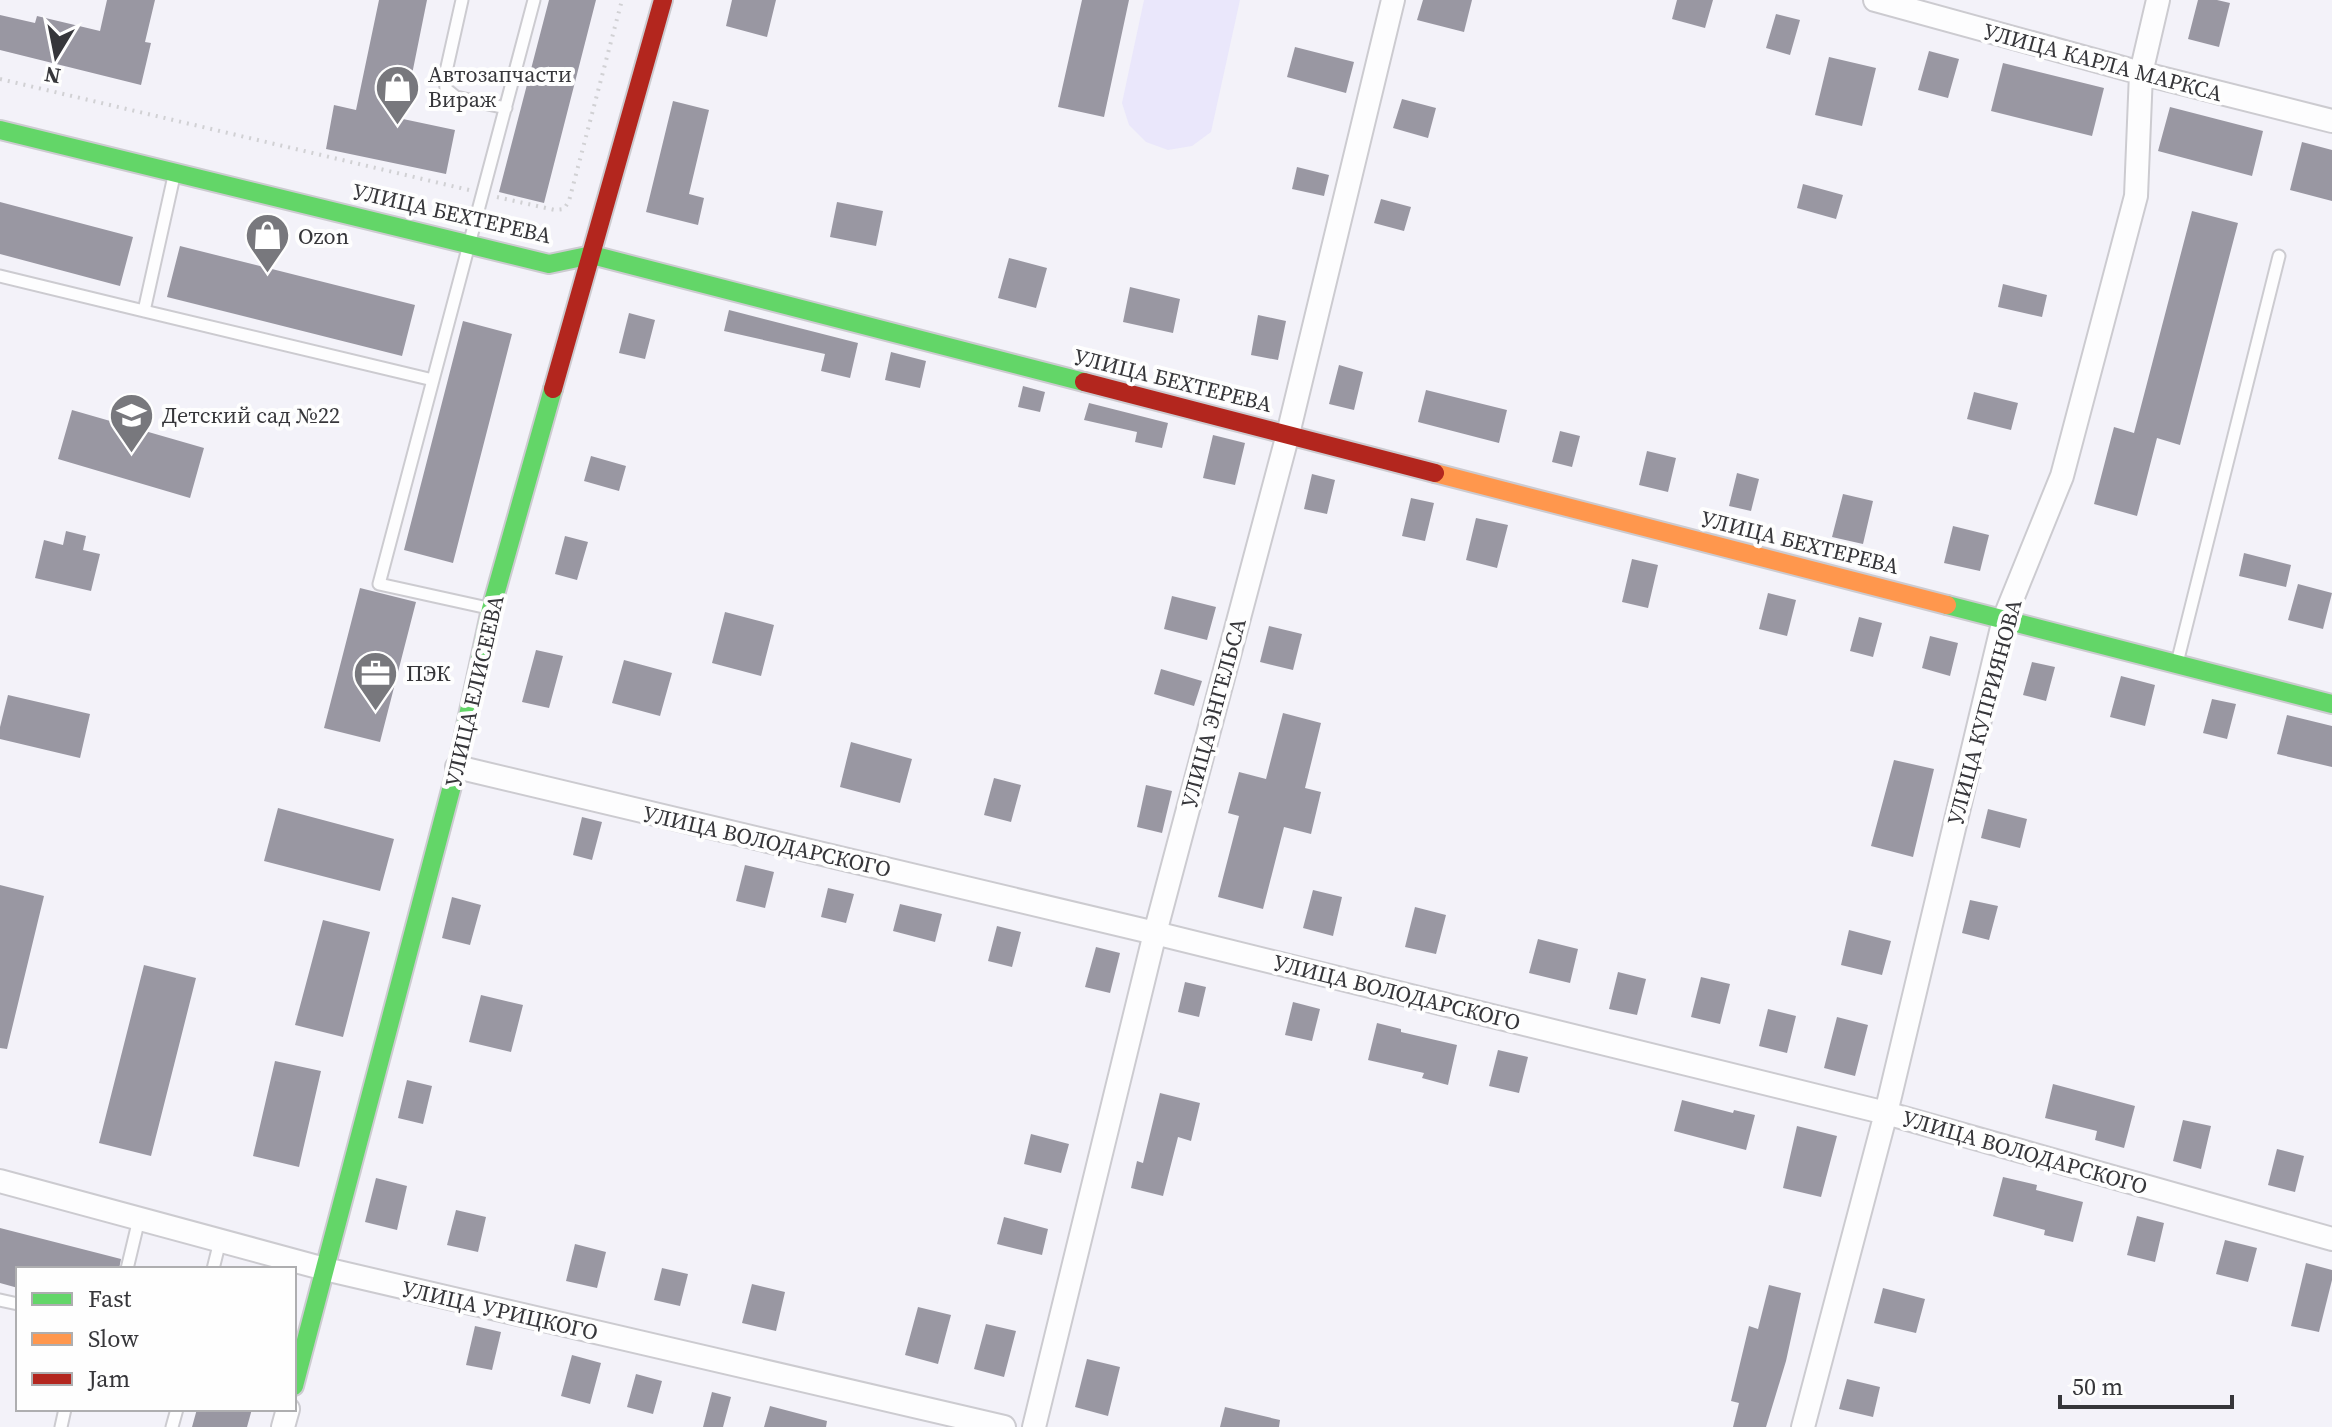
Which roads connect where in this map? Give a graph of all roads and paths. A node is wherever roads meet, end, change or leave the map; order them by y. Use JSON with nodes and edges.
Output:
{"nodes":[{"id":1,"x":462,"y":0,"type":"edge"},
{"id":2,"x":534,"y":0,"type":"edge"},
{"id":3,"x":622,"y":0,"type":"edge"},
{"id":4,"x":663,"y":0,"type":"edge"},
{"id":5,"x":1393,"y":0,"type":"edge"},
{"id":6,"x":1875,"y":0,"type":"edge"},
{"id":7,"x":2158,"y":0,"type":"edge"},
{"id":8,"x":2141,"y":73,"type":"junction"},
{"id":9,"x":0,"y":79,"type":"edge"},
{"id":10,"x":506,"y":108,"type":"junction"},
{"id":11,"x":2332,"y":121,"type":"edge"},
{"id":12,"x":0,"y":130,"type":"edge"},
{"id":13,"x":175,"y":171,"type":"junction"},
{"id":14,"x":483,"y":194,"type":"junction"},
{"id":15,"x":470,"y":243,"type":"junction"},
{"id":16,"x":592,"y":255,"type":"junction"},
{"id":17,"x":2279,"y":256,"type":"dead end"},
{"id":18,"x":0,"y":276,"type":"edge"},
{"id":19,"x":144,"y":311,"type":"junction"},
{"id":20,"x":433,"y":380,"type":"junction"},
{"id":21,"x":1288,"y":434,"type":"junction"},
{"id":22,"x":491,"y":609,"type":"junction"},
{"id":23,"x":2004,"y":619,"type":"junction"},
{"id":24,"x":2177,"y":664,"type":"junction"},
{"id":25,"x":2332,"y":704,"type":"edge"},
{"id":26,"x":457,"y":767,"type":"junction"},
{"id":27,"x":1155,"y":933,"type":"junction"},
{"id":28,"x":1886,"y":1113,"type":"junction"},
{"id":29,"x":0,"y":1181,"type":"edge"},
{"id":30,"x":139,"y":1219,"type":"junction"},
{"id":31,"x":2332,"y":1239,"type":"edge"},
{"id":32,"x":220,"y":1241,"type":"junction"},
{"id":33,"x":127,"y":1267,"type":"edge"},
{"id":34,"x":214,"y":1267,"type":"edge"},
{"id":35,"x":325,"y":1269,"type":"junction"},
{"id":36,"x":296,"y":1378,"type":"edge"},
{"id":37,"x":1004,"y":1427,"type":"edge"},
{"id":38,"x":1034,"y":1427,"type":"edge"},
{"id":39,"x":1803,"y":1427,"type":"edge"}],
"edges":[{"from":1,"to":10,"type":"lane"},
{"from":2,"to":10,"type":"lane"},
{"from":3,"to":14,"type":"path"},
{"from":4,"to":16,"type":"street","name":"УЛИЦА ЕЛИСЕЕВА"},
{"from":5,"to":21,"type":"street","name":"УЛИЦА ЭНГЕЛЬСА"},
{"from":6,"to":8,"type":"street","name":"УЛИЦА КАРЛА МАРКСА"},
{"from":7,"to":8,"type":"street","name":"УЛИЦА КУПРИЯНОВА"},
{"from":8,"to":11,"type":"street","name":"УЛИЦА КАРЛА МАРКСА"},
{"from":8,"to":23,"type":"street","name":"УЛИЦА КУПРИЯНОВА"},
{"from":9,"to":14,"type":"path"},
{"from":10,"to":14,"type":"lane"},
{"from":12,"to":13,"type":"street","name":"УЛИЦА БЕХТЕРЕВА"},
{"from":13,"to":15,"type":"street","name":"УЛИЦА БЕХТЕРЕВА"},
{"from":13,"to":19,"type":"lane"},
{"from":14,"to":15,"type":"lane"},
{"from":15,"to":16,"type":"street","name":"УЛИЦА БЕХТЕРЕВА"},
{"from":15,"to":20,"type":"lane"},
{"from":16,"to":21,"type":"street","name":"УЛИЦА БЕХТЕРЕВА"},
{"from":16,"to":22,"type":"street","name":"УЛИЦА ЕЛИСЕЕВА"},
{"from":17,"to":24,"type":"lane"},
{"from":18,"to":19,"type":"lane"},
{"from":19,"to":20,"type":"lane"},
{"from":20,"to":22,"type":"lane"},
{"from":21,"to":23,"type":"street","name":"УЛИЦА БЕХТЕРЕВА"},
{"from":21,"to":27,"type":"street","name":"УЛИЦА ЭНГЕЛЬСА"},
{"from":22,"to":26,"type":"street","name":"УЛИЦА ЕЛИСЕЕВА"},
{"from":23,"to":24,"type":"street","name":"УЛИЦА БЕХТЕРЕВА"},
{"from":23,"to":28,"type":"street","name":"УЛИЦА КУПРИЯНОВА"},
{"from":24,"to":25,"type":"street","name":"УЛИЦА БЕХТЕРЕВА"},
{"from":26,"to":27,"type":"street","name":"УЛИЦА ВОЛОДАРСКОГО"},
{"from":26,"to":35,"type":"street","name":"УЛИЦА ЕЛИСЕЕВА"},
{"from":27,"to":28,"type":"street","name":"УЛИЦА ВОЛОДАРСКОГО"},
{"from":27,"to":38,"type":"street","name":"УЛИЦА ЭНГЕЛЬСА"},
{"from":28,"to":31,"type":"street","name":"УЛИЦА ВОЛОДАРСКОГО"},
{"from":28,"to":39,"type":"street","name":"УЛИЦА КУПРИЯНОВА"},
{"from":29,"to":30,"type":"street","name":"УЛИЦА УРИЦКОГО"},
{"from":30,"to":32,"type":"street","name":"УЛИЦА УРИЦКОГО"},
{"from":30,"to":33,"type":"lane"},
{"from":32,"to":34,"type":"lane"},
{"from":32,"to":35,"type":"street","name":"УЛИЦА УРИЦКОГО"},
{"from":35,"to":36,"type":"street","name":"УЛИЦА ЕЛИСЕЕВА"},
{"from":35,"to":37,"type":"street","name":"УЛИЦА УРИЦКОГО"}]}
